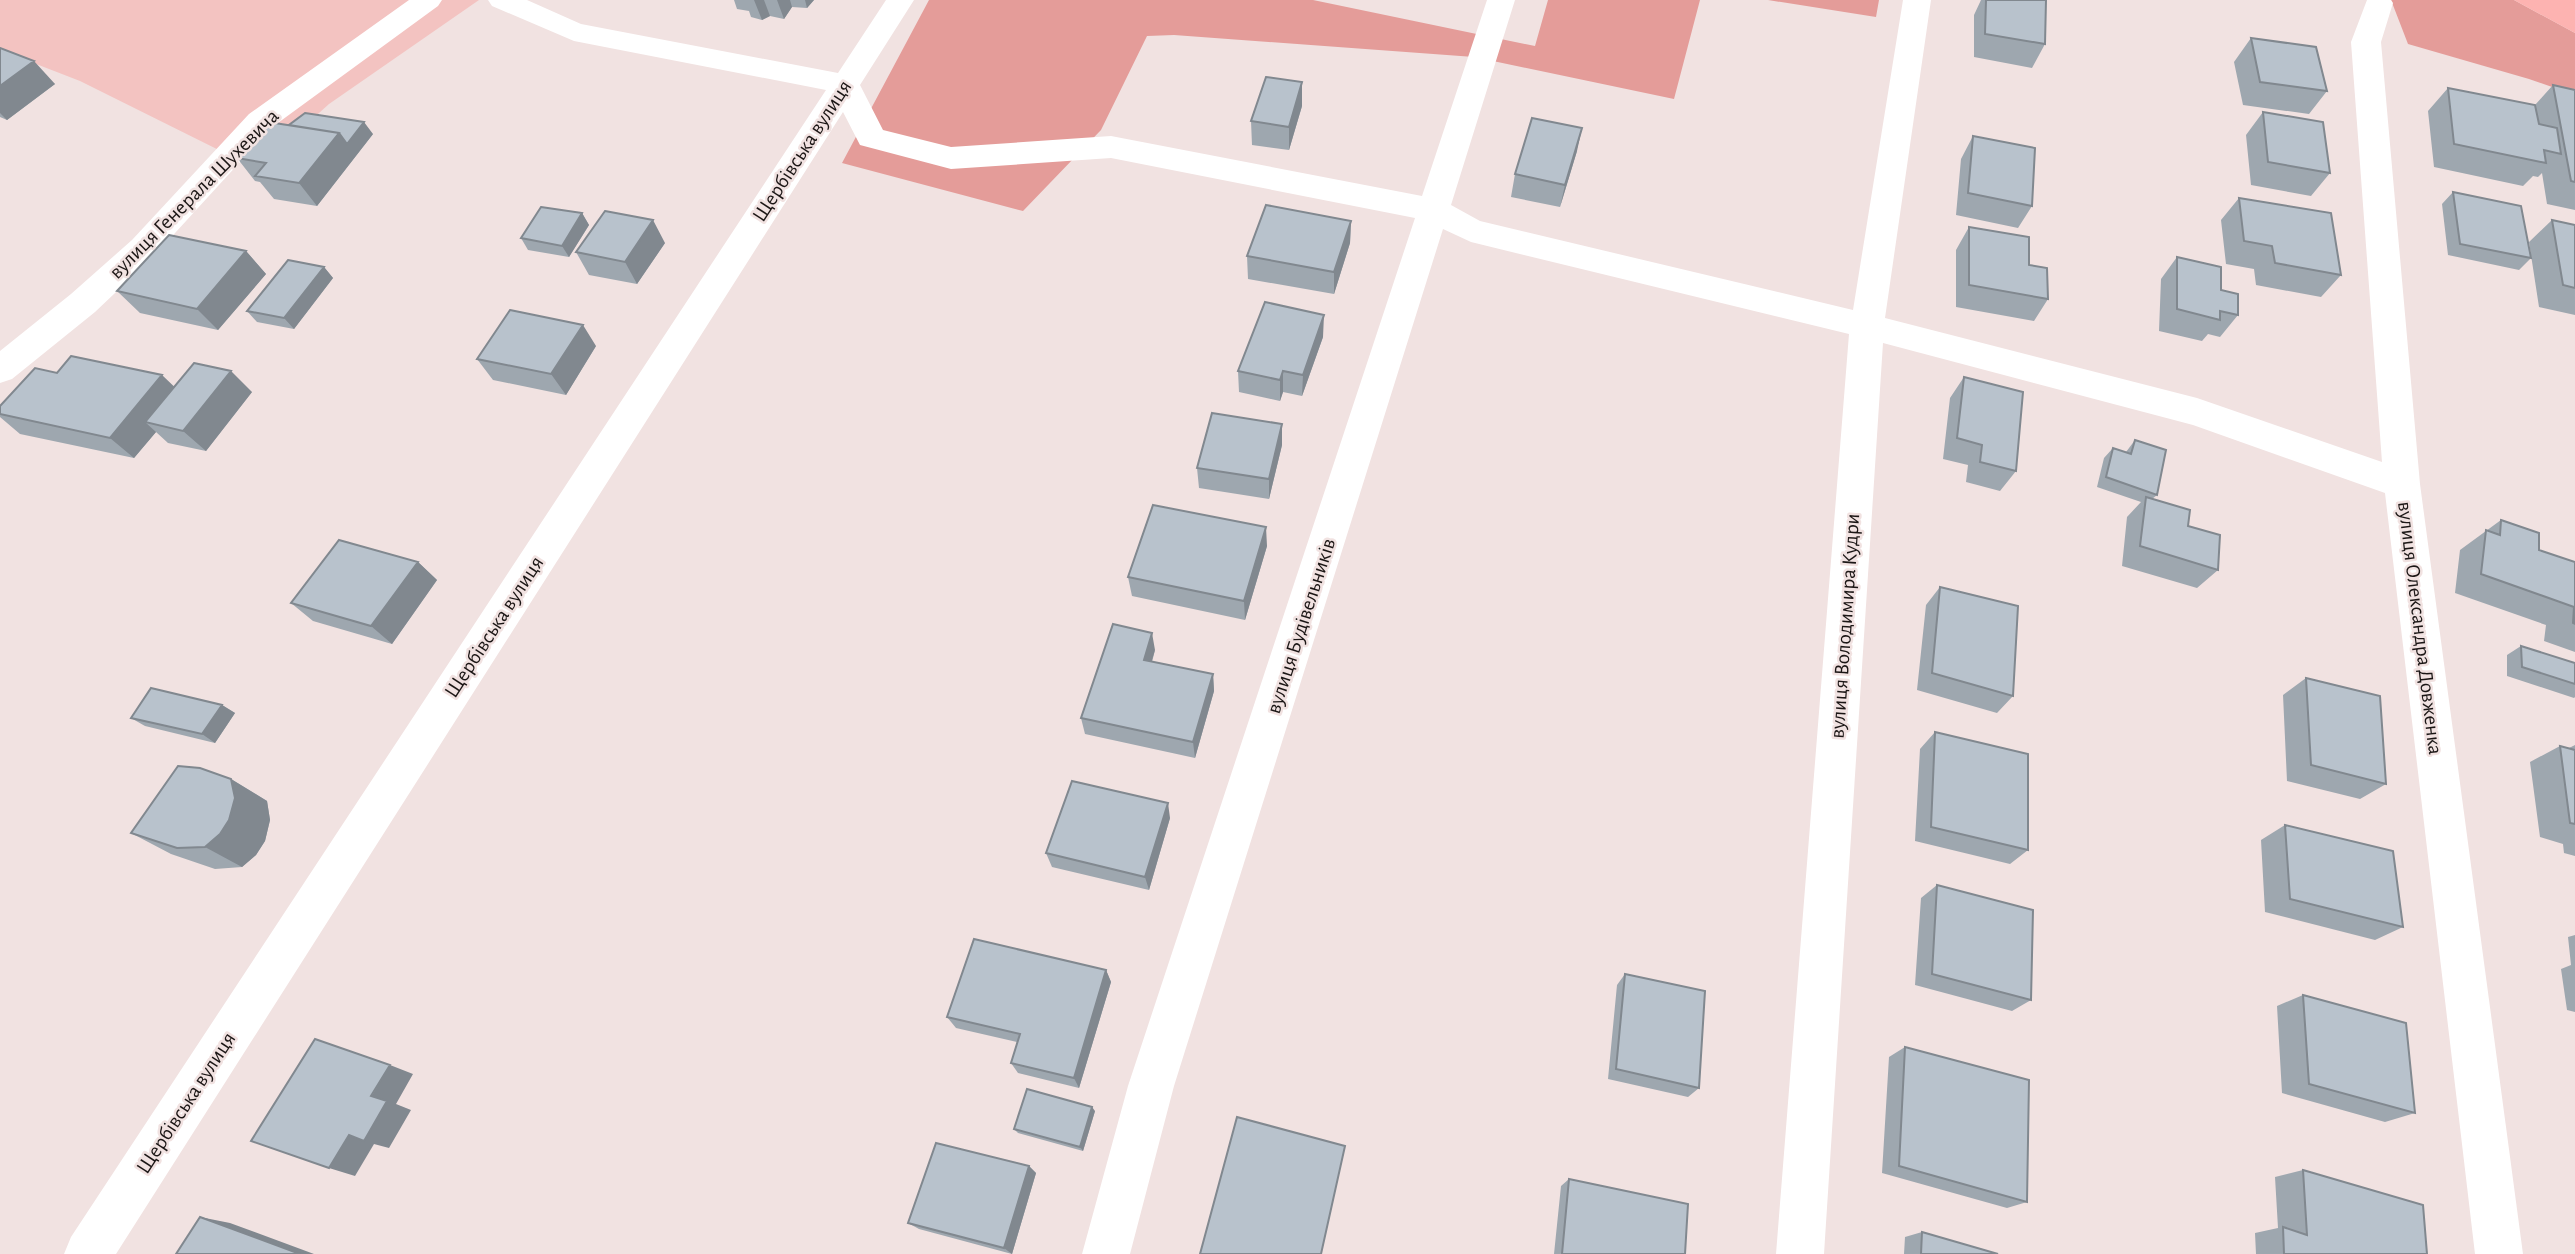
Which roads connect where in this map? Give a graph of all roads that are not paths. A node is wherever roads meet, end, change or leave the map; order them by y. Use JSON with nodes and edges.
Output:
{"nodes":[{"id":1,"x":428,"y":0,"type":"edge"},
{"id":2,"x":502,"y":0,"type":"edge"},
{"id":3,"x":900,"y":0,"type":"edge"},
{"id":4,"x":1502,"y":0,"type":"edge"},
{"id":5,"x":1917,"y":0,"type":"edge"},
{"id":6,"x":2379,"y":3,"type":"dead end"},
{"id":7,"x":845,"y":84,"type":"junction"},
{"id":8,"x":1434,"y":210,"type":"junction"},
{"id":9,"x":1867,"y":326,"type":"junction"},
{"id":10,"x":0,"y":370,"type":"edge"},
{"id":11,"x":2402,"y":484,"type":"junction"},
{"id":12,"x":88,"y":1254,"type":"edge"},
{"id":13,"x":1106,"y":1254,"type":"edge"},
{"id":14,"x":1800,"y":1254,"type":"edge"},
{"id":15,"x":2499,"y":1254,"type":"edge"}],
"edges":[{"from":1,"to":10,"type":"street","name":"вулиця Генерала Шухевича"},
{"from":2,"to":7,"type":"street"},
{"from":3,"to":7,"type":"street","name":"Щербівська вулиця"},
{"from":4,"to":8,"type":"street","name":"вулиця Будівельників"},
{"from":5,"to":9,"type":"street","name":"вулиця Володимира Кудри"},
{"from":6,"to":11,"type":"street","name":"вулиця Олександра Довженка"},
{"from":7,"to":8,"type":"street"},
{"from":7,"to":12,"type":"street","name":"Щербівська вулиця"},
{"from":8,"to":9,"type":"street"},
{"from":8,"to":13,"type":"street","name":"вулиця Будівельників"},
{"from":9,"to":11,"type":"street"},
{"from":9,"to":14,"type":"street","name":"вулиця Володимира Кудри"},
{"from":11,"to":15,"type":"street","name":"вулиця Олександра Довженка"}]}
